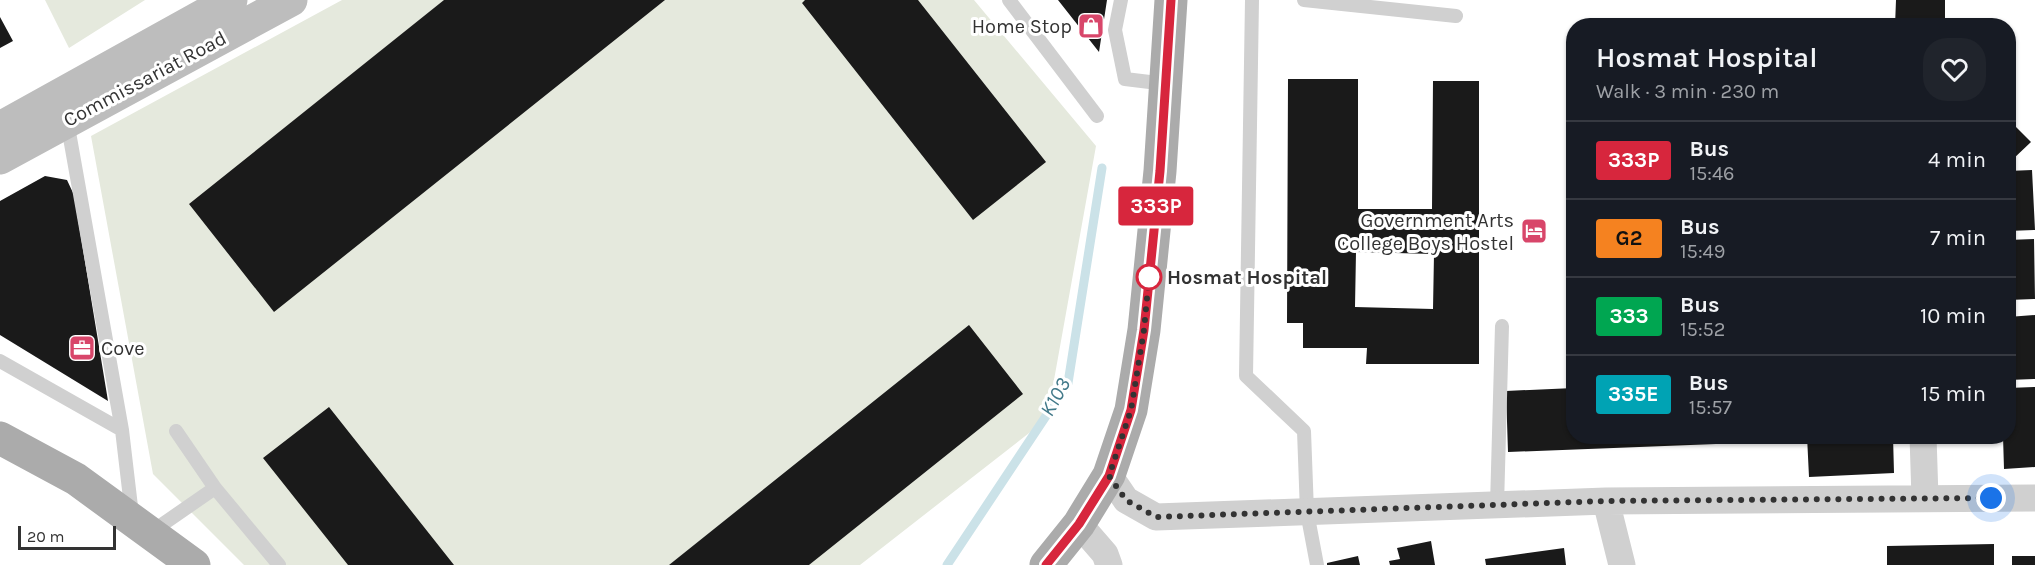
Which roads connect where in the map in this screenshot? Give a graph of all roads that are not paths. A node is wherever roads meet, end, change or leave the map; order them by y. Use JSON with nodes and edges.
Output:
{"nodes":[{"id":1,"x":231,"y":0,"type":"edge"},
{"id":2,"x":291,"y":0,"type":"edge"},
{"id":3,"x":1009,"y":0,"type":"edge"},
{"id":4,"x":1121,"y":0,"type":"edge"},
{"id":5,"x":1171,"y":0,"type":"edge"},
{"id":6,"x":1252,"y":0,"type":"edge"},
{"id":7,"x":1304,"y":0,"type":"edge"},
{"id":8,"x":1456,"y":16,"type":"dead end"},
{"id":9,"x":1166,"y":84,"type":"junction"},
{"id":10,"x":1096,"y":116,"type":"dead end"},
{"id":11,"x":68,"y":121,"type":"junction"},
{"id":12,"x":0,"y":128,"type":"edge"},
{"id":13,"x":0,"y":159,"type":"edge"},
{"id":14,"x":1502,"y":326,"type":"dead end"},
{"id":15,"x":0,"y":361,"type":"edge"},
{"id":16,"x":122,"y":430,"type":"junction"},
{"id":17,"x":176,"y":431,"type":"dead end"},
{"id":18,"x":0,"y":438,"type":"edge"},
{"id":19,"x":1923,"y":444,"type":"edge"},
{"id":20,"x":1109,"y":476,"type":"junction"},
{"id":21,"x":215,"y":488,"type":"junction"},
{"id":22,"x":1925,"y":498,"type":"junction"},
{"id":23,"x":2035,"y":498,"type":"edge"},
{"id":24,"x":1606,"y":501,"type":"junction"},
{"id":25,"x":1497,"y":505,"type":"junction"},
{"id":26,"x":1306,"y":512,"type":"junction"},
{"id":27,"x":1079,"y":524,"type":"junction"},
{"id":28,"x":142,"y":527,"type":"junction"},
{"id":29,"x":194,"y":565,"type":"edge"},
{"id":30,"x":279,"y":565,"type":"edge"},
{"id":31,"x":1046,"y":565,"type":"edge"},
{"id":32,"x":1109,"y":565,"type":"edge"},
{"id":33,"x":1317,"y":565,"type":"edge"},
{"id":34,"x":1622,"y":565,"type":"edge"}],
"edges":[{"from":1,"to":12,"type":"main road","name":"Commissariat Road"},
{"from":2,"to":11,"type":"main road","name":"Commissariat Road"},
{"from":3,"to":10,"type":"lane"},
{"from":4,"to":9,"type":"lane"},
{"from":5,"to":9,"type":"main road"},
{"from":6,"to":26,"type":"lane"},
{"from":7,"to":8,"type":"lane"},
{"from":9,"to":20,"type":"main road"},
{"from":11,"to":13,"type":"main road","name":"Commissariat Road"},
{"from":11,"to":16,"type":"lane"},
{"from":14,"to":25,"type":"lane"},
{"from":15,"to":16,"type":"lane"},
{"from":16,"to":28,"type":"lane"},
{"from":17,"to":21,"type":"lane"},
{"from":18,"to":28,"type":"main road"},
{"from":19,"to":22,"type":"street"},
{"from":20,"to":26,"type":"street"},
{"from":20,"to":27,"type":"main road"},
{"from":21,"to":28,"type":"lane"},
{"from":21,"to":30,"type":"lane"},
{"from":22,"to":23,"type":"street"},
{"from":22,"to":24,"type":"street"},
{"from":24,"to":25,"type":"street"},
{"from":24,"to":34,"type":"street"},
{"from":25,"to":26,"type":"street"},
{"from":26,"to":33,"type":"lane"},
{"from":27,"to":31,"type":"main road"},
{"from":27,"to":32,"type":"street"},
{"from":28,"to":29,"type":"main road"}]}
